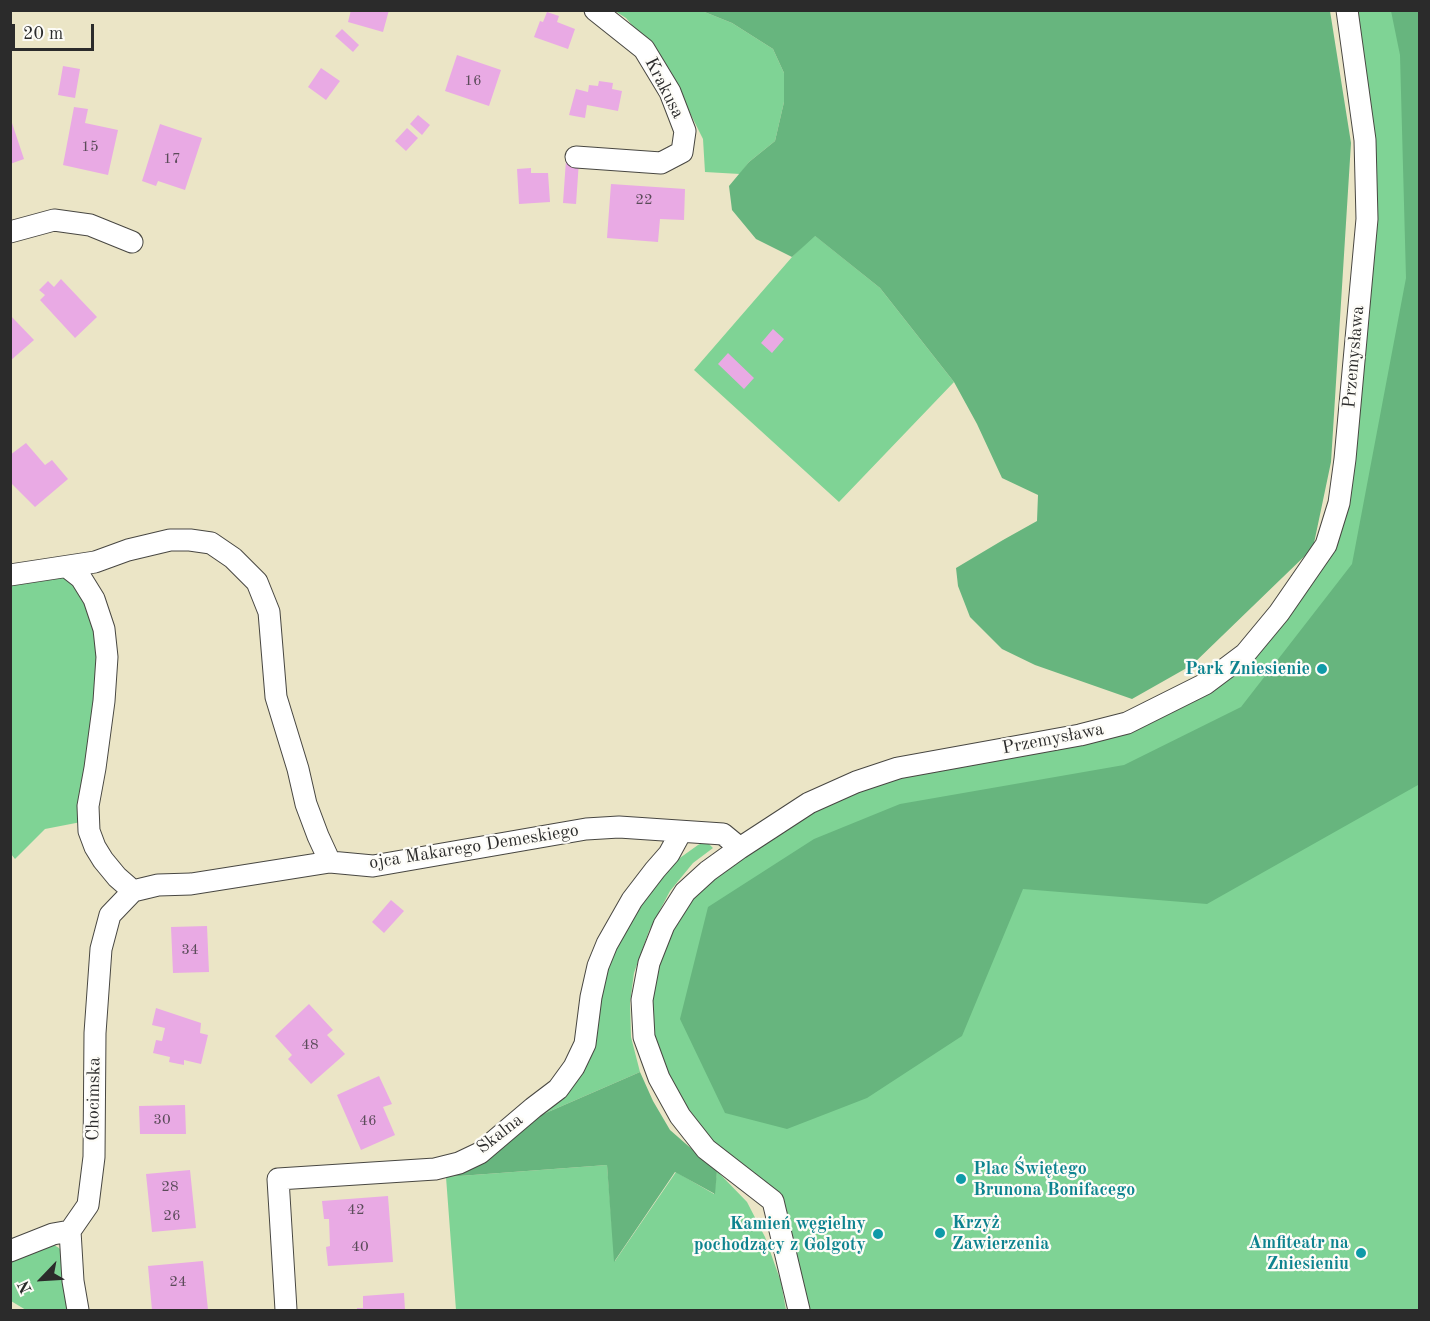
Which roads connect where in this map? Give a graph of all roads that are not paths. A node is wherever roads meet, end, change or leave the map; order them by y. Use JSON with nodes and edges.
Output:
{"nodes":[{"id":1,"x":595,"y":10,"type":"edge"},
{"id":2,"x":1347,"y":10,"type":"edge"},
{"id":3,"x":576,"y":157,"type":"dead end"},
{"id":4,"x":10,"y":232,"type":"edge"},
{"id":5,"x":132,"y":242,"type":"dead end"},
{"id":6,"x":67,"y":567,"type":"junction"},
{"id":7,"x":10,"y":575,"type":"edge"},
{"id":8,"x":681,"y":832,"type":"junction"},
{"id":9,"x":740,"y":848,"type":"junction"},
{"id":10,"x":330,"y":862,"type":"junction"},
{"id":11,"x":132,"y":891,"type":"junction"},
{"id":12,"x":70,"y":1231,"type":"junction"},
{"id":13,"x":10,"y":1251,"type":"edge"},
{"id":14,"x":78,"y":1311,"type":"edge"},
{"id":15,"x":286,"y":1311,"type":"edge"},
{"id":16,"x":799,"y":1311,"type":"edge"}],
"edges":[{"from":1,"to":3,"type":"street","name":"Krakusa"},
{"from":2,"to":9,"type":"street","name":"Przemysława"},
{"from":4,"to":5,"type":"street"},
{"from":6,"to":7,"type":"street"},
{"from":6,"to":10,"type":"street"},
{"from":6,"to":11,"type":"street"},
{"from":8,"to":9,"type":"street","name":"ojca Makarego Demeskiego"},
{"from":8,"to":10,"type":"street","name":"ojca Makarego Demeskiego"},
{"from":8,"to":15,"type":"street","name":"Skalna"},
{"from":9,"to":16,"type":"street","name":"Przemysława"},
{"from":10,"to":11,"type":"street","name":"ojca Makarego Demeskiego"},
{"from":11,"to":12,"type":"street","name":"Chocimska"},
{"from":12,"to":13,"type":"street"},
{"from":12,"to":14,"type":"street"}]}
